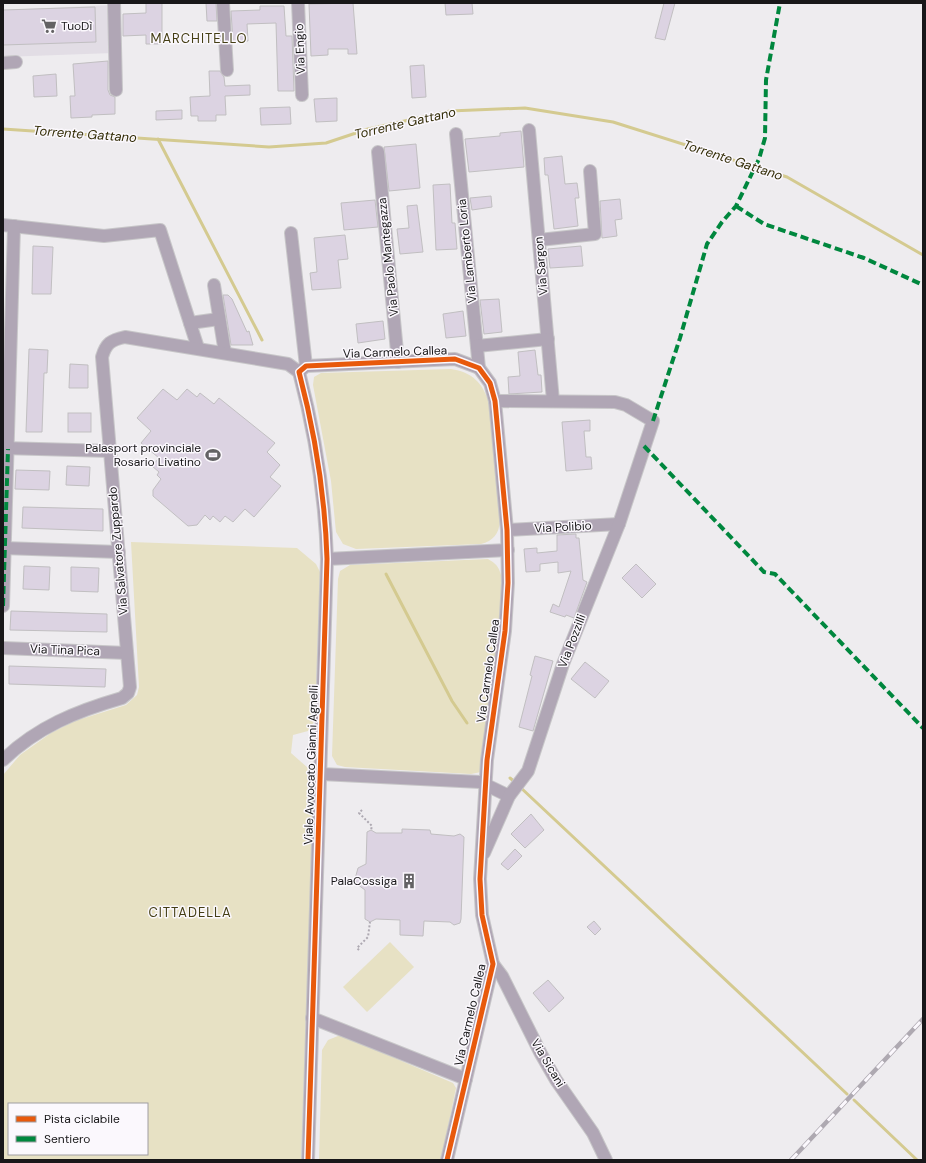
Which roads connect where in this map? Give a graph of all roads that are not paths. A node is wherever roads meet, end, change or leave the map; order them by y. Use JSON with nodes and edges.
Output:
{"nodes":[{"id":1,"x":114,"y":3,"type":"edge"},
{"id":2,"x":223,"y":3,"type":"edge"},
{"id":3,"x":298,"y":3,"type":"edge"},
{"id":4,"x":16,"y":62,"type":"dead end"},
{"id":5,"x":3,"y":63,"type":"edge"},
{"id":6,"x":227,"y":70,"type":"dead end"},
{"id":7,"x":116,"y":90,"type":"dead end"},
{"id":8,"x":302,"y":94,"type":"dead end"},
{"id":9,"x":529,"y":130,"type":"dead end"},
{"id":10,"x":456,"y":134,"type":"dead end"},
{"id":11,"x":378,"y":152,"type":"dead end"},
{"id":12,"x":590,"y":171,"type":"dead end"},
{"id":13,"x":9,"y":225,"type":"edge"},
{"id":14,"x":291,"y":232,"type":"dead end"},
{"id":15,"x":539,"y":240,"type":"junction"},
{"id":16,"x":214,"y":285,"type":"dead end"},
{"id":17,"x":219,"y":319,"type":"junction"},
{"id":18,"x":190,"y":323,"type":"junction"},
{"id":19,"x":7,"y":338,"type":"edge"},
{"id":20,"x":548,"y":339,"type":"junction"},
{"id":21,"x":477,"y":346,"type":"junction"},
{"id":22,"x":198,"y":348,"type":"junction"},
{"id":23,"x":225,"y":353,"type":"junction"},
{"id":24,"x":398,"y":362,"type":"junction"},
{"id":25,"x":479,"y":368,"type":"junction"},
{"id":26,"x":302,"y":369,"type":"junction"},
{"id":27,"x":495,"y":401,"type":"junction"},
{"id":28,"x":553,"y":401,"type":"junction"},
{"id":29,"x":5,"y":448,"type":"edge"},
{"id":30,"x":110,"y":451,"type":"junction"},
{"id":31,"x":619,"y":524,"type":"junction"},
{"id":32,"x":507,"y":530,"type":"junction"},
{"id":33,"x":4,"y":548,"type":"edge"},
{"id":34,"x":508,"y":550,"type":"junction"},
{"id":35,"x":119,"y":552,"type":"junction"},
{"id":36,"x":327,"y":559,"type":"junction"},
{"id":37,"x":3,"y":606,"type":"edge"},
{"id":38,"x":3,"y":648,"type":"edge"},
{"id":39,"x":127,"y":653,"type":"junction"},
{"id":40,"x":3,"y":760,"type":"edge"},
{"id":41,"x":320,"y":774,"type":"junction"},
{"id":42,"x":486,"y":784,"type":"junction"},
{"id":43,"x":509,"y":796,"type":"junction"},
{"id":44,"x":481,"y":857,"type":"junction"},
{"id":45,"x":493,"y":964,"type":"junction"},
{"id":46,"x":312,"y":1018,"type":"junction"},
{"id":47,"x":466,"y":1078,"type":"junction"},
{"id":48,"x":307,"y":1156,"type":"edge"},
{"id":49,"x":447,"y":1160,"type":"edge"},
{"id":50,"x":606,"y":1160,"type":"edge"}],
"edges":[{"from":1,"to":7,"type":"street"},
{"from":2,"to":6,"type":"street"},
{"from":3,"to":8,"type":"street","name":"Via Engio"},
{"from":4,"to":5,"type":"street"},
{"from":9,"to":15,"type":"street","name":"Via Sargon"},
{"from":10,"to":21,"type":"street","name":"Via Lamberto Loria"},
{"from":11,"to":24,"type":"street","name":"Via Paolo Mantegazza"},
{"from":12,"to":15,"type":"street"},
{"from":13,"to":18,"type":"street"},
{"from":13,"to":19,"type":"street"},
{"from":14,"to":26,"type":"street","name":"Viale Avvocato Gianni Agnelli"},
{"from":15,"to":20,"type":"street","name":"Via Sargon"},
{"from":16,"to":17,"type":"street"},
{"from":17,"to":18,"type":"street"},
{"from":17,"to":23,"type":"street"},
{"from":18,"to":22,"type":"street"},
{"from":19,"to":29,"type":"street"},
{"from":20,"to":21,"type":"street"},
{"from":20,"to":28,"type":"street","name":"Via Sargon"},
{"from":21,"to":25,"type":"street","name":"Via Lamberto Loria"},
{"from":22,"to":23,"type":"street","name":"Via Salvatore Zuppardo"},
{"from":22,"to":30,"type":"street","name":"Via Salvatore Zuppardo"},
{"from":23,"to":26,"type":"street","name":"Via Salvatore Zuppardo"},
{"from":24,"to":25,"type":"street","name":"Via Carmelo Callea"},
{"from":24,"to":26,"type":"street","name":"Via Carmelo Callea"},
{"from":25,"to":27,"type":"street","name":"Via Carmelo Callea"},
{"from":26,"to":36,"type":"street","name":"Viale Avvocato Gianni Agnelli"},
{"from":27,"to":28,"type":"street"},
{"from":27,"to":32,"type":"street","name":"Via Carmelo Callea"},
{"from":28,"to":31,"type":"street","name":"Via Pozzilli"},
{"from":29,"to":30,"type":"street"},
{"from":29,"to":33,"type":"street"},
{"from":30,"to":35,"type":"street","name":"Via Salvatore Zuppardo"},
{"from":31,"to":32,"type":"street","name":"Via Polibio"},
{"from":31,"to":43,"type":"street","name":"Via Pozzilli"},
{"from":32,"to":34,"type":"street","name":"Via Carmelo Callea"},
{"from":33,"to":35,"type":"street"},
{"from":33,"to":37,"type":"street"},
{"from":34,"to":36,"type":"street"},
{"from":34,"to":42,"type":"street","name":"Via Carmelo Callea"},
{"from":35,"to":39,"type":"street","name":"Via Salvatore Zuppardo"},
{"from":36,"to":41,"type":"street","name":"Viale Avvocato Gianni Agnelli"},
{"from":38,"to":39,"type":"street","name":"Via Tina Pica"},
{"from":39,"to":40,"type":"street","name":"Via Salvatore Zuppardo"},
{"from":41,"to":42,"type":"street"},
{"from":41,"to":46,"type":"street","name":"Viale Avvocato Gianni Agnelli"},
{"from":42,"to":43,"type":"street"},
{"from":42,"to":44,"type":"street","name":"Via Carmelo Callea"},
{"from":43,"to":44,"type":"street","name":"Via Pozzilli"},
{"from":44,"to":45,"type":"street","name":"Via Carmelo Callea"},
{"from":45,"to":47,"type":"street","name":"Via Carmelo Callea"},
{"from":45,"to":50,"type":"street","name":"Via Sicani"},
{"from":46,"to":47,"type":"street"},
{"from":46,"to":48,"type":"street","name":"Viale Avvocato Gianni Agnelli"},
{"from":47,"to":49,"type":"street","name":"Via Carmelo Callea"}]}
